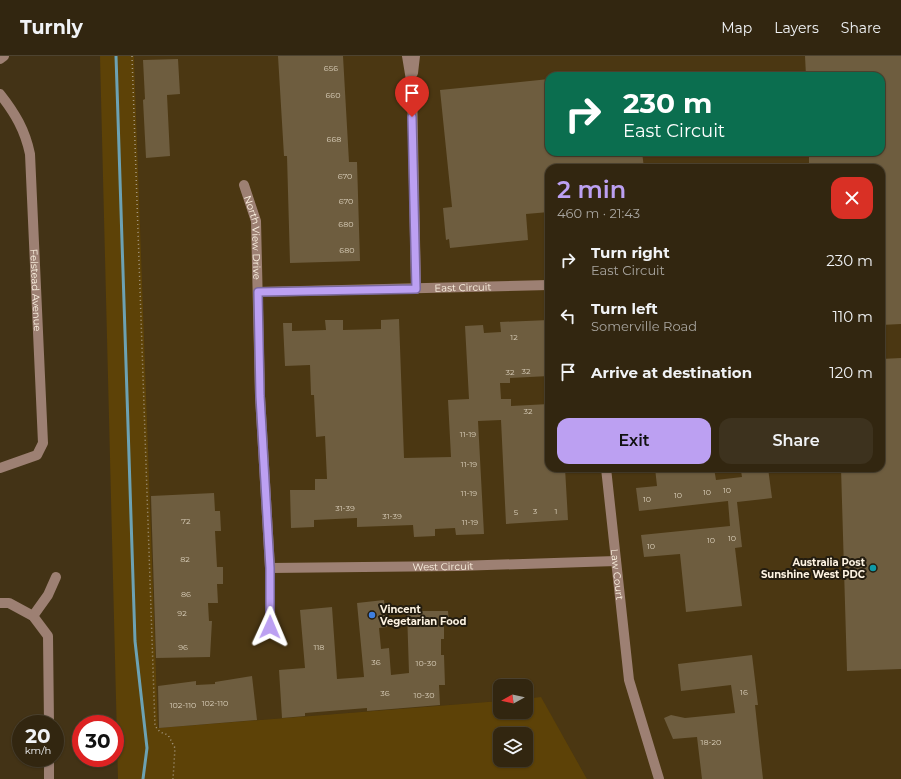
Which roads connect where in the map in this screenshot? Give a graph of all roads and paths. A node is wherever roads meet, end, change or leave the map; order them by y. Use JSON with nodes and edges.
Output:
{"nodes":[{"id":1,"x":4,"y":56,"type":"edge"},
{"id":2,"x":132,"y":56,"type":"edge"},
{"id":3,"x":407,"y":56,"type":"edge"},
{"id":4,"x":415,"y":56,"type":"edge"},
{"id":5,"x":0,"y":59,"type":"edge"},
{"id":6,"x":412,"y":86,"type":"junction"},
{"id":7,"x":0,"y":94,"type":"edge"},
{"id":8,"x":244,"y":185,"type":"dead end"},
{"id":9,"x":545,"y":285,"type":"edge"},
{"id":10,"x":416,"y":289,"type":"junction"},
{"id":11,"x":258,"y":292,"type":"junction"},
{"id":12,"x":0,"y":468,"type":"edge"},
{"id":13,"x":606,"y":472,"type":"edge"},
{"id":14,"x":616,"y":561,"type":"junction"},
{"id":15,"x":270,"y":568,"type":"junction"},
{"id":16,"x":56,"y":577,"type":"dead end"},
{"id":17,"x":0,"y":603,"type":"edge"},
{"id":18,"x":33,"y":616,"type":"junction"},
{"id":19,"x":270,"y":627,"type":"dead end"},
{"id":20,"x":49,"y":715,"type":"edge"},
{"id":21,"x":49,"y":767,"type":"edge"},
{"id":22,"x":49,"y":779,"type":"edge"},
{"id":23,"x":172,"y":779,"type":"edge"},
{"id":24,"x":659,"y":779,"type":"edge"}],
"edges":[{"from":1,"to":5,"type":"street"},
{"from":2,"to":23,"type":"path"},
{"from":3,"to":6,"type":"street"},
{"from":4,"to":6,"type":"street"},
{"from":6,"to":10,"type":"street"},
{"from":7,"to":12,"type":"street","name":"Felstead Avenue"},
{"from":8,"to":11,"type":"street","name":"North View Drive"},
{"from":9,"to":10,"type":"street","name":"East Circuit"},
{"from":10,"to":11,"type":"street","name":"East Circuit"},
{"from":11,"to":15,"type":"street","name":"North View Drive"},
{"from":13,"to":14,"type":"street","name":"Law Court"},
{"from":14,"to":15,"type":"street","name":"West Circuit"},
{"from":14,"to":24,"type":"street","name":"Law Court"},
{"from":15,"to":19,"type":"street","name":"North View Drive"},
{"from":16,"to":18,"type":"street"},
{"from":17,"to":18,"type":"street"},
{"from":18,"to":20,"type":"street"},
{"from":21,"to":22,"type":"street"}]}
